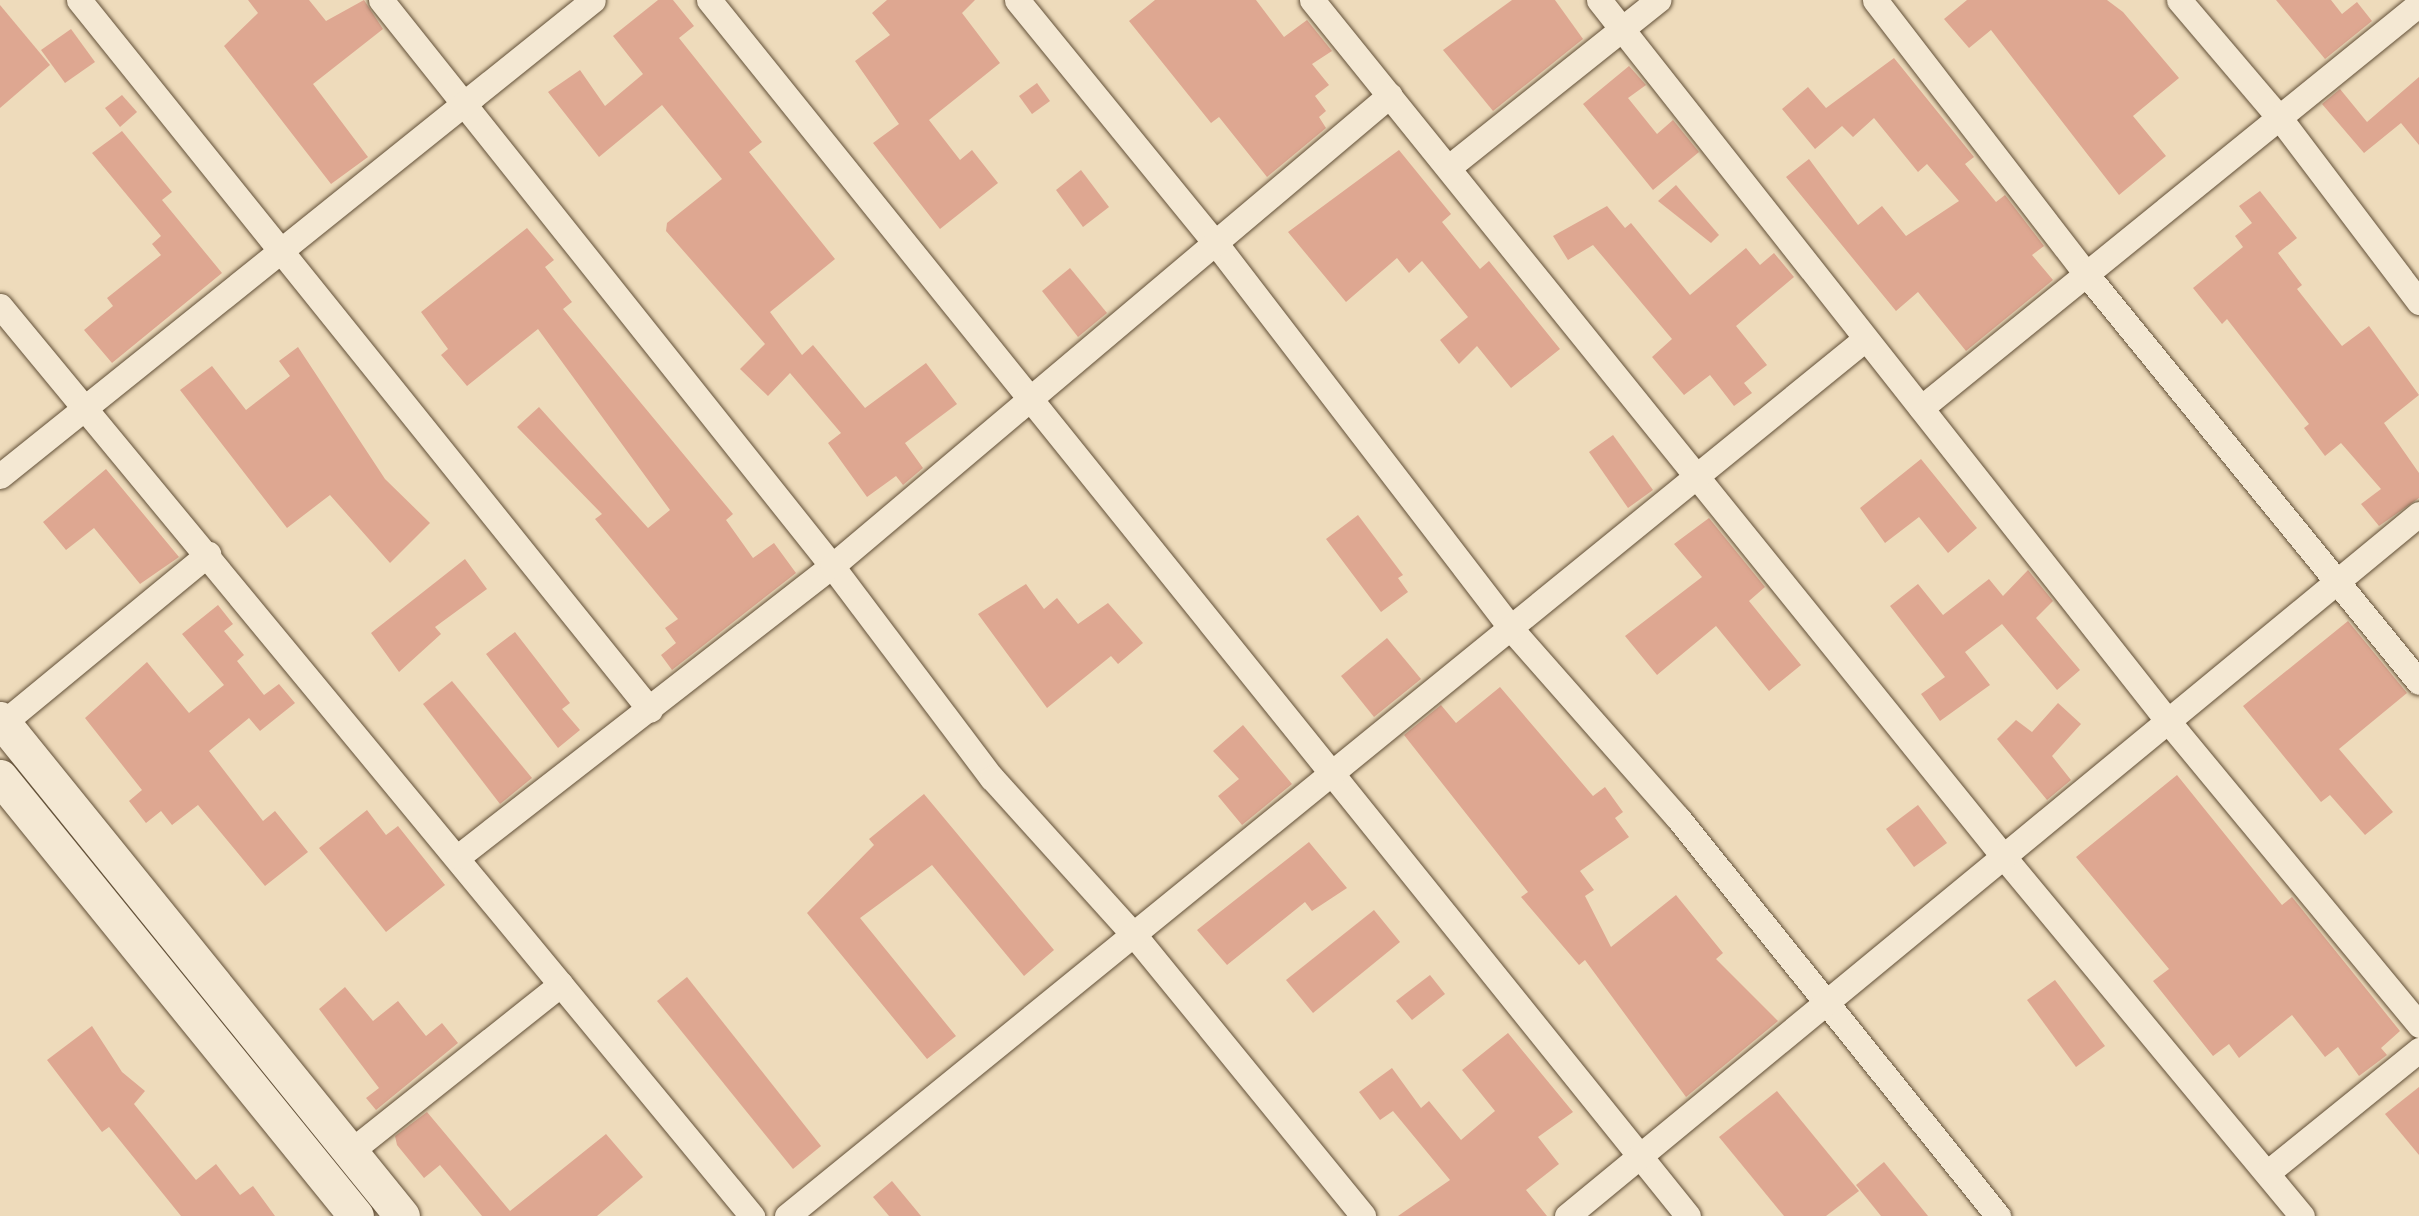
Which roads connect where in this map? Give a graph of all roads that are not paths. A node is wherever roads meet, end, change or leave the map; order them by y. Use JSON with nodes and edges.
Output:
{"nodes":[{"id":1,"x":79,"y":0,"type":"edge"},
{"id":2,"x":381,"y":0,"type":"edge"},
{"id":3,"x":592,"y":0,"type":"edge"},
{"id":4,"x":709,"y":0,"type":"edge"},
{"id":5,"x":1017,"y":0,"type":"edge"},
{"id":6,"x":1312,"y":0,"type":"edge"},
{"id":7,"x":1599,"y":0,"type":"edge"},
{"id":8,"x":1658,"y":0,"type":"edge"},
{"id":9,"x":1876,"y":0,"type":"edge"},
{"id":10,"x":2179,"y":0,"type":"edge"},
{"id":11,"x":2419,"y":4,"type":"edge"},
{"id":12,"x":1622,"y":29,"type":"junction"},
{"id":13,"x":1390,"y":95,"type":"junction"},
{"id":14,"x":462,"y":102,"type":"junction"},
{"id":15,"x":2282,"y":121,"type":"junction"},
{"id":16,"x":1449,"y":167,"type":"junction"},
{"id":17,"x":1216,"y":244,"type":"junction"},
{"id":18,"x":282,"y":247,"type":"junction"},
{"id":19,"x":2087,"y":275,"type":"junction"},
{"id":20,"x":2419,"y":302,"type":"edge"},
{"id":21,"x":0,"y":306,"type":"edge"},
{"id":22,"x":1865,"y":338,"type":"junction"},
{"id":23,"x":1030,"y":400,"type":"junction"},
{"id":24,"x":86,"y":408,"type":"junction"},
{"id":25,"x":1921,"y":408,"type":"junction"},
{"id":26,"x":0,"y":476,"type":"edge"},
{"id":27,"x":1699,"y":478,"type":"junction"},
{"id":28,"x":2419,"y":514,"type":"edge"},
{"id":29,"x":208,"y":554,"type":"junction"},
{"id":30,"x":832,"y":566,"type":"junction"},
{"id":31,"x":2337,"y":582,"type":"junction"},
{"id":32,"x":1513,"y":631,"type":"junction"},
{"id":33,"x":2419,"y":682,"type":"edge"},
{"id":34,"x":650,"y":710,"type":"junction"},
{"id":35,"x":2167,"y":720,"type":"junction"},
{"id":36,"x":2,"y":721,"type":"edge"},
{"id":37,"x":0,"y":776,"type":"edge"},
{"id":38,"x":1330,"y":780,"type":"junction"},
{"id":39,"x":459,"y":856,"type":"junction"},
{"id":40,"x":2003,"y":856,"type":"junction"},
{"id":41,"x":1135,"y":936,"type":"junction"},
{"id":42,"x":561,"y":984,"type":"junction"},
{"id":43,"x":1826,"y":1003,"type":"junction"},
{"id":44,"x":2419,"y":1025,"type":"edge"},
{"id":45,"x":2419,"y":1050,"type":"edge"},
{"id":46,"x":351,"y":1151,"type":"junction"},
{"id":47,"x":1640,"y":1157,"type":"junction"},
{"id":48,"x":2267,"y":1174,"type":"junction"},
{"id":49,"x":356,"y":1216,"type":"edge"},
{"id":50,"x":402,"y":1216,"type":"edge"},
{"id":51,"x":752,"y":1216,"type":"edge"},
{"id":52,"x":787,"y":1216,"type":"edge"},
{"id":53,"x":1363,"y":1216,"type":"edge"},
{"id":54,"x":1567,"y":1216,"type":"edge"},
{"id":55,"x":1688,"y":1216,"type":"edge"},
{"id":56,"x":1998,"y":1216,"type":"edge"},
{"id":57,"x":2302,"y":1216,"type":"edge"}],
"edges":[{"from":1,"to":18,"type":"street"},
{"from":2,"to":14,"type":"street"},
{"from":3,"to":14,"type":"street"},
{"from":4,"to":23,"type":"street"},
{"from":5,"to":17,"type":"street"},
{"from":6,"to":13,"type":"street"},
{"from":7,"to":12,"type":"street"},
{"from":8,"to":12,"type":"street"},
{"from":9,"to":19,"type":"street"},
{"from":10,"to":15,"type":"street"},
{"from":11,"to":15,"type":"street"},
{"from":12,"to":16,"type":"street"},
{"from":12,"to":22,"type":"street"},
{"from":13,"to":16,"type":"street"},
{"from":13,"to":17,"type":"street"},
{"from":14,"to":18,"type":"street"},
{"from":14,"to":30,"type":"street"},
{"from":15,"to":19,"type":"street"},
{"from":15,"to":20,"type":"street"},
{"from":16,"to":27,"type":"street"},
{"from":17,"to":23,"type":"street"},
{"from":17,"to":32,"type":"street"},
{"from":18,"to":24,"type":"street"},
{"from":18,"to":34,"type":"street"},
{"from":19,"to":25,"type":"street"},
{"from":19,"to":31,"type":"street"},
{"from":21,"to":24,"type":"street"},
{"from":22,"to":25,"type":"street"},
{"from":22,"to":27,"type":"street"},
{"from":23,"to":30,"type":"street"},
{"from":23,"to":38,"type":"street"},
{"from":24,"to":26,"type":"street"},
{"from":24,"to":29,"type":"street"},
{"from":25,"to":35,"type":"street"},
{"from":27,"to":32,"type":"street"},
{"from":27,"to":40,"type":"street"},
{"from":28,"to":31,"type":"street"},
{"from":29,"to":36,"type":"street"},
{"from":29,"to":39,"type":"street"},
{"from":30,"to":34,"type":"street"},
{"from":30,"to":41,"type":"street"},
{"from":31,"to":33,"type":"street"},
{"from":31,"to":35,"type":"street"},
{"from":32,"to":38,"type":"street"},
{"from":32,"to":43,"type":"street"},
{"from":34,"to":39,"type":"street"},
{"from":35,"to":40,"type":"street"},
{"from":35,"to":44,"type":"street"},
{"from":36,"to":46,"type":"street"},
{"from":37,"to":49,"type":"street"},
{"from":38,"to":41,"type":"street"},
{"from":38,"to":47,"type":"street"},
{"from":39,"to":42,"type":"street"},
{"from":40,"to":43,"type":"street"},
{"from":40,"to":48,"type":"street"},
{"from":41,"to":52,"type":"street"},
{"from":41,"to":53,"type":"street"},
{"from":42,"to":46,"type":"street"},
{"from":42,"to":51,"type":"street"},
{"from":43,"to":47,"type":"street"},
{"from":43,"to":56,"type":"street"},
{"from":45,"to":48,"type":"street"},
{"from":46,"to":50,"type":"street"},
{"from":47,"to":54,"type":"street"},
{"from":47,"to":55,"type":"street"},
{"from":48,"to":57,"type":"street"}]}
